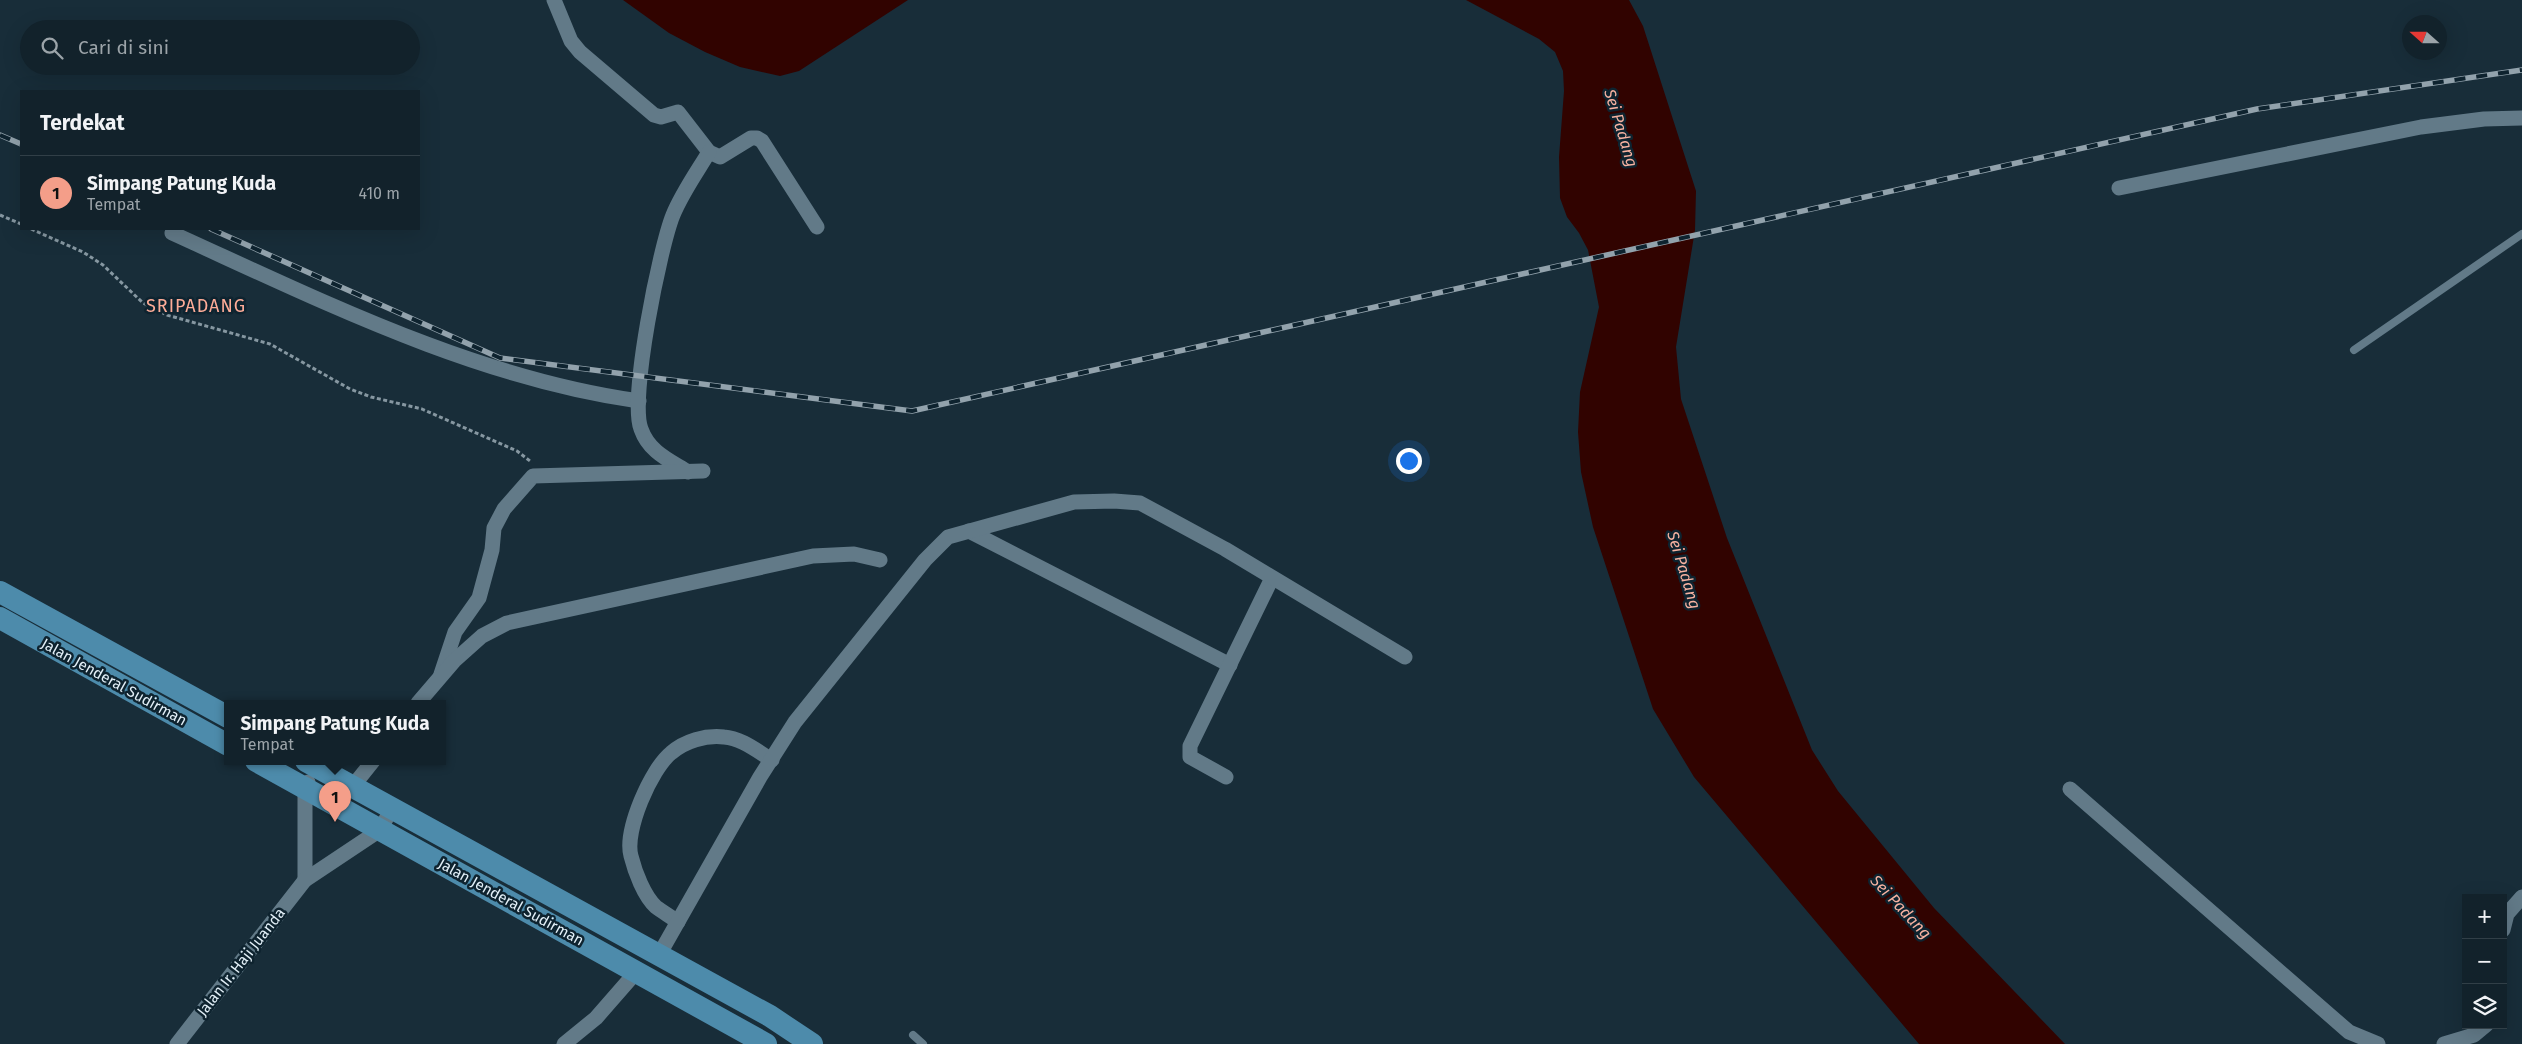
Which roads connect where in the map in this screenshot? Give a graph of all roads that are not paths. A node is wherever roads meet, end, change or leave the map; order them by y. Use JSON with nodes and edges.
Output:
{"nodes":[{"id":1,"x":554,"y":0,"type":"edge"},
{"id":2,"x":2522,"y":118,"type":"edge"},
{"id":3,"x":709,"y":152,"type":"junction"},
{"id":4,"x":2119,"y":188,"type":"dead end"},
{"id":5,"x":816,"y":227,"type":"dead end"},
{"id":6,"x":172,"y":233,"type":"dead end"},
{"id":7,"x":2522,"y":234,"type":"edge"},
{"id":8,"x":2354,"y":350,"type":"dead end"},
{"id":9,"x":639,"y":401,"type":"junction"},
{"id":10,"x":969,"y":531,"type":"junction"},
{"id":11,"x":880,"y":560,"type":"dead end"},
{"id":12,"x":1272,"y":578,"type":"junction"},
{"id":13,"x":0,"y":592,"type":"edge"},
{"id":14,"x":0,"y":618,"type":"edge"},
{"id":15,"x":1406,"y":657,"type":"dead end"},
{"id":16,"x":1230,"y":665,"type":"junction"},
{"id":17,"x":441,"y":677,"type":"junction"},
{"id":18,"x":421,"y":700,"type":"edge"},
{"id":19,"x":224,"y":715,"type":"edge"},
{"id":20,"x":224,"y":743,"type":"edge"},
{"id":21,"x":772,"y":760,"type":"junction"},
{"id":22,"x":263,"y":765,"type":"edge"},
{"id":23,"x":311,"y":765,"type":"edge"},
{"id":24,"x":313,"y":765,"type":"edge"},
{"id":25,"x":370,"y":765,"type":"edge"},
{"id":26,"x":1226,"y":777,"type":"dead end"},
{"id":27,"x":353,"y":786,"type":"junction"},
{"id":28,"x":305,"y":788,"type":"junction"},
{"id":29,"x":2070,"y":789,"type":"dead end"},
{"id":30,"x":392,"y":808,"type":"junction"},
{"id":31,"x":380,"y":830,"type":"junction"},
{"id":32,"x":305,"y":880,"type":"junction"},
{"id":33,"x":2522,"y":896,"type":"edge"},
{"id":34,"x":2507,"y":914,"type":"edge"},
{"id":35,"x":678,"y":922,"type":"junction"},
{"id":36,"x":659,"y":955,"type":"junction"},
{"id":37,"x":636,"y":972,"type":"junction"},
{"id":38,"x":2481,"y":1029,"type":"edge"},
{"id":39,"x":913,"y":1035,"type":"dead end"},
{"id":40,"x":178,"y":1044,"type":"edge"},
{"id":41,"x":564,"y":1044,"type":"edge"},
{"id":42,"x":766,"y":1044,"type":"edge"},
{"id":43,"x":812,"y":1044,"type":"edge"},
{"id":44,"x":923,"y":1044,"type":"edge"},
{"id":45,"x":2378,"y":1044,"type":"edge"},
{"id":46,"x":2444,"y":1044,"type":"edge"}],
"edges":[{"from":1,"to":3,"type":"street"},
{"from":2,"to":4,"type":"street"},
{"from":3,"to":5,"type":"street"},
{"from":3,"to":9,"type":"street"},
{"from":6,"to":9,"type":"street"},
{"from":7,"to":8,"type":"lane"},
{"from":9,"to":17,"type":"street"},
{"from":10,"to":12,"type":"street"},
{"from":10,"to":16,"type":"street"},
{"from":10,"to":21,"type":"street"},
{"from":11,"to":17,"type":"street"},
{"from":12,"to":15,"type":"street"},
{"from":12,"to":16,"type":"street"},
{"from":13,"to":19,"type":"main road","name":"Jalan Jenderal Sudirman"},
{"from":14,"to":20,"type":"main road","name":"Jalan Jenderal Sudirman"},
{"from":16,"to":26,"type":"street"},
{"from":17,"to":18,"type":"street"},
{"from":21,"to":35,"type":"street"},
{"from":21,"to":35,"type":"street"},
{"from":22,"to":28,"type":"main road","name":"Jalan Jenderal Sudirman"},
{"from":23,"to":28,"type":"street"},
{"from":24,"to":27,"type":"main road","name":"Jalan Jenderal Sudirman"},
{"from":25,"to":27,"type":"street"},
{"from":27,"to":30,"type":"main road","name":"Jalan Jenderal Sudirman"},
{"from":28,"to":31,"type":"main road","name":"Jalan Jenderal Sudirman"},
{"from":28,"to":32,"type":"street"},
{"from":29,"to":45,"type":"street"},
{"from":30,"to":31,"type":"street"},
{"from":30,"to":36,"type":"main road","name":"Jalan Jenderal Sudirman"},
{"from":31,"to":32,"type":"street","name":"Jalan Ir. Haji Juanda"},
{"from":31,"to":37,"type":"main road","name":"Jalan Jenderal Sudirman"},
{"from":32,"to":40,"type":"street","name":"Jalan Ir. Haji Juanda"},
{"from":33,"to":34,"type":"street"},
{"from":35,"to":36,"type":"street"},
{"from":36,"to":43,"type":"main road","name":"Jalan Jenderal Sudirman"},
{"from":37,"to":41,"type":"street"},
{"from":37,"to":42,"type":"main road","name":"Jalan Jenderal Sudirman"},
{"from":38,"to":46,"type":"street"},
{"from":39,"to":44,"type":"lane"}]}
